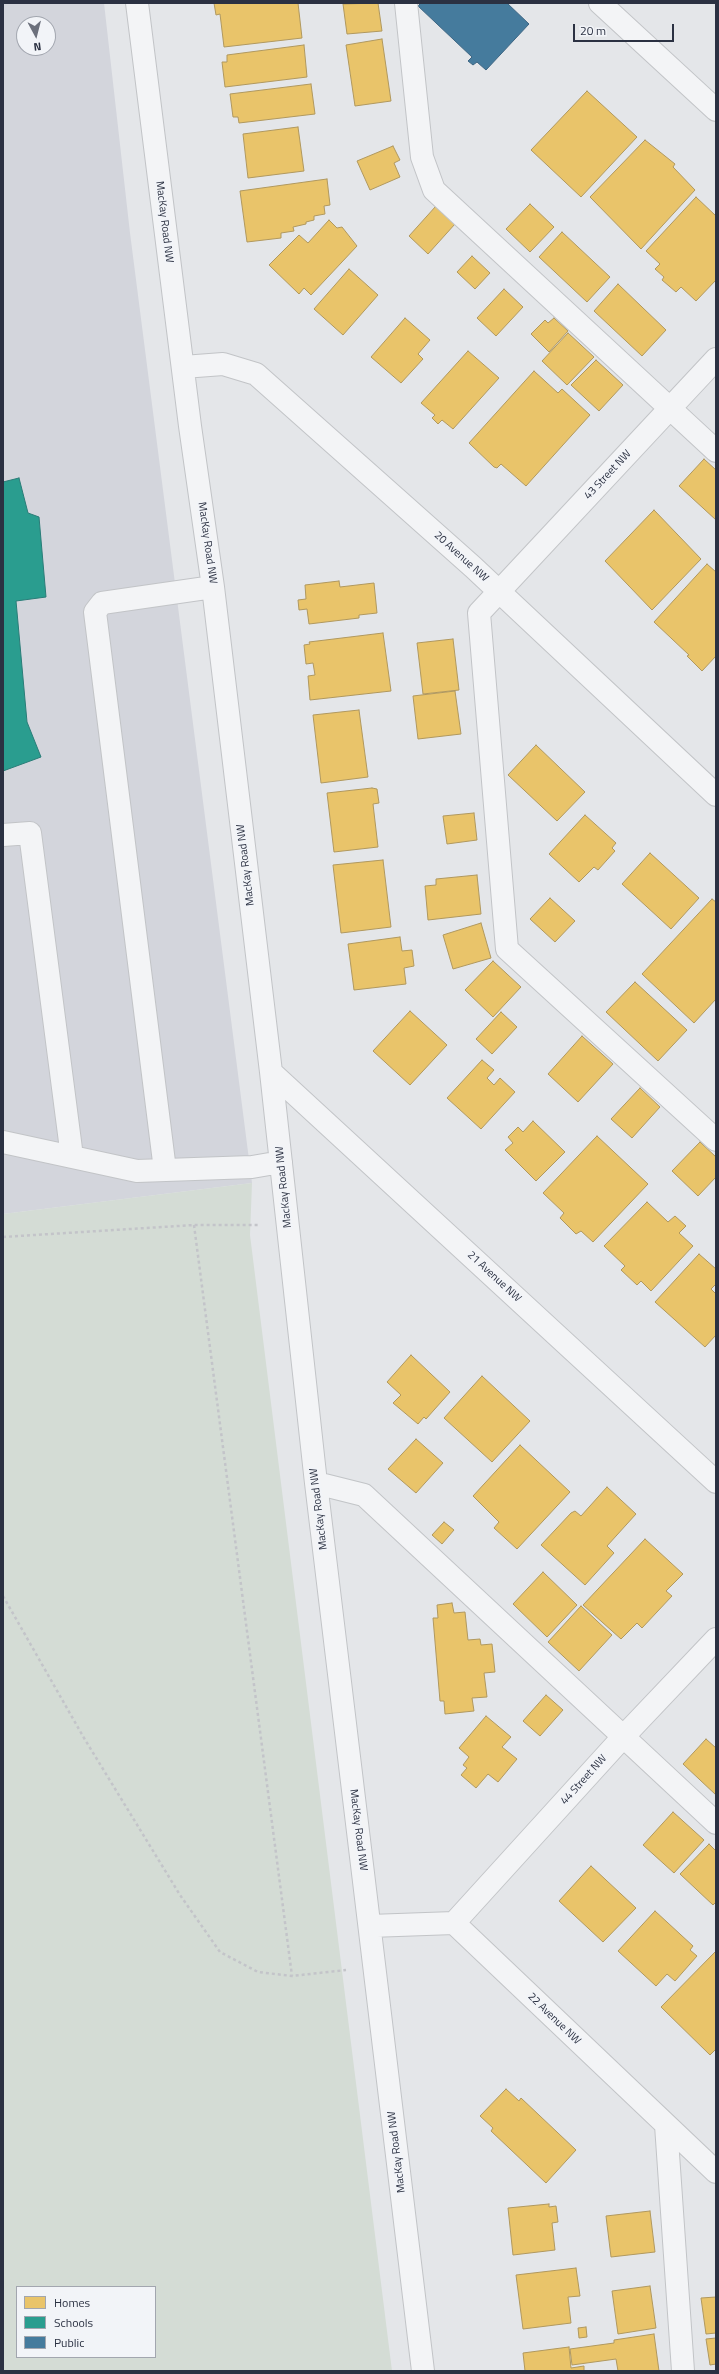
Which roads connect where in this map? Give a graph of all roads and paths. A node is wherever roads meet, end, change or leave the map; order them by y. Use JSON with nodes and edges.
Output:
{"nodes":[{"id":1,"x":137,"y":3,"type":"edge"},
{"id":2,"x":406,"y":3,"type":"edge"},
{"id":3,"x":600,"y":3,"type":"edge"},
{"id":4,"x":716,"y":110,"type":"edge"},
{"id":5,"x":716,"y":358,"type":"edge"},
{"id":6,"x":183,"y":367,"type":"junction"},
{"id":7,"x":671,"y":408,"type":"junction"},
{"id":8,"x":716,"y":451,"type":"edge"},
{"id":9,"x":213,"y":587,"type":"junction"},
{"id":10,"x":499,"y":591,"type":"junction"},
{"id":11,"x":716,"y":795,"type":"edge"},
{"id":12,"x":3,"y":835,"type":"edge"},
{"id":13,"x":271,"y":1072,"type":"junction"},
{"id":14,"x":716,"y":1140,"type":"edge"},
{"id":15,"x":3,"y":1142,"type":"edge"},
{"id":16,"x":72,"y":1157,"type":"junction"},
{"id":17,"x":281,"y":1162,"type":"junction"},
{"id":18,"x":165,"y":1170,"type":"junction"},
{"id":19,"x":194,"y":1225,"type":"junction"},
{"id":20,"x":258,"y":1225,"type":"dead end"},
{"id":21,"x":3,"y":1237,"type":"edge"},
{"id":22,"x":716,"y":1482,"type":"edge"},
{"id":23,"x":316,"y":1483,"type":"junction"},
{"id":24,"x":3,"y":1596,"type":"edge"},
{"id":25,"x":716,"y":1639,"type":"edge"},
{"id":26,"x":623,"y":1737,"type":"junction"},
{"id":27,"x":716,"y":1823,"type":"edge"},
{"id":28,"x":454,"y":1923,"type":"junction"},
{"id":29,"x":370,"y":1926,"type":"junction"},
{"id":30,"x":352,"y":1970,"type":"dead end"},
{"id":31,"x":292,"y":1976,"type":"junction"},
{"id":32,"x":666,"y":2125,"type":"junction"},
{"id":33,"x":716,"y":2172,"type":"edge"},
{"id":34,"x":423,"y":2371,"type":"edge"},
{"id":35,"x":683,"y":2371,"type":"edge"}],
"edges":[{"from":1,"to":6,"type":"street","name":"MacKay Road NW"},
{"from":2,"to":7,"type":"street"},
{"from":3,"to":4,"type":"street"},
{"from":5,"to":7,"type":"street","name":"43 Street NW"},
{"from":6,"to":9,"type":"street","name":"MacKay Road NW"},
{"from":6,"to":10,"type":"street","name":"20 Avenue NW"},
{"from":7,"to":8,"type":"street"},
{"from":7,"to":10,"type":"street","name":"43 Street NW"},
{"from":9,"to":13,"type":"street","name":"MacKay Road NW"},
{"from":9,"to":18,"type":"street"},
{"from":10,"to":11,"type":"street","name":"20 Avenue NW"},
{"from":10,"to":14,"type":"street","name":"43 Street NW"},
{"from":12,"to":16,"type":"street"},
{"from":13,"to":17,"type":"street","name":"MacKay Road NW"},
{"from":13,"to":22,"type":"street","name":"21 Avenue NW"},
{"from":15,"to":16,"type":"street"},
{"from":16,"to":18,"type":"street"},
{"from":17,"to":18,"type":"street"},
{"from":17,"to":23,"type":"street","name":"MacKay Road NW"},
{"from":19,"to":20,"type":"path"},
{"from":19,"to":21,"type":"path"},
{"from":19,"to":31,"type":"path"},
{"from":23,"to":26,"type":"street"},
{"from":23,"to":29,"type":"street","name":"MacKay Road NW"},
{"from":24,"to":31,"type":"path"},
{"from":25,"to":26,"type":"street","name":"44 Street NW"},
{"from":26,"to":27,"type":"street"},
{"from":26,"to":28,"type":"street","name":"44 Street NW"},
{"from":28,"to":29,"type":"street"},
{"from":28,"to":32,"type":"street","name":"22 Avenue NW"},
{"from":29,"to":34,"type":"street","name":"MacKay Road NW"},
{"from":30,"to":31,"type":"path"},
{"from":32,"to":33,"type":"street","name":"22 Avenue NW"},
{"from":32,"to":35,"type":"street"}]}
